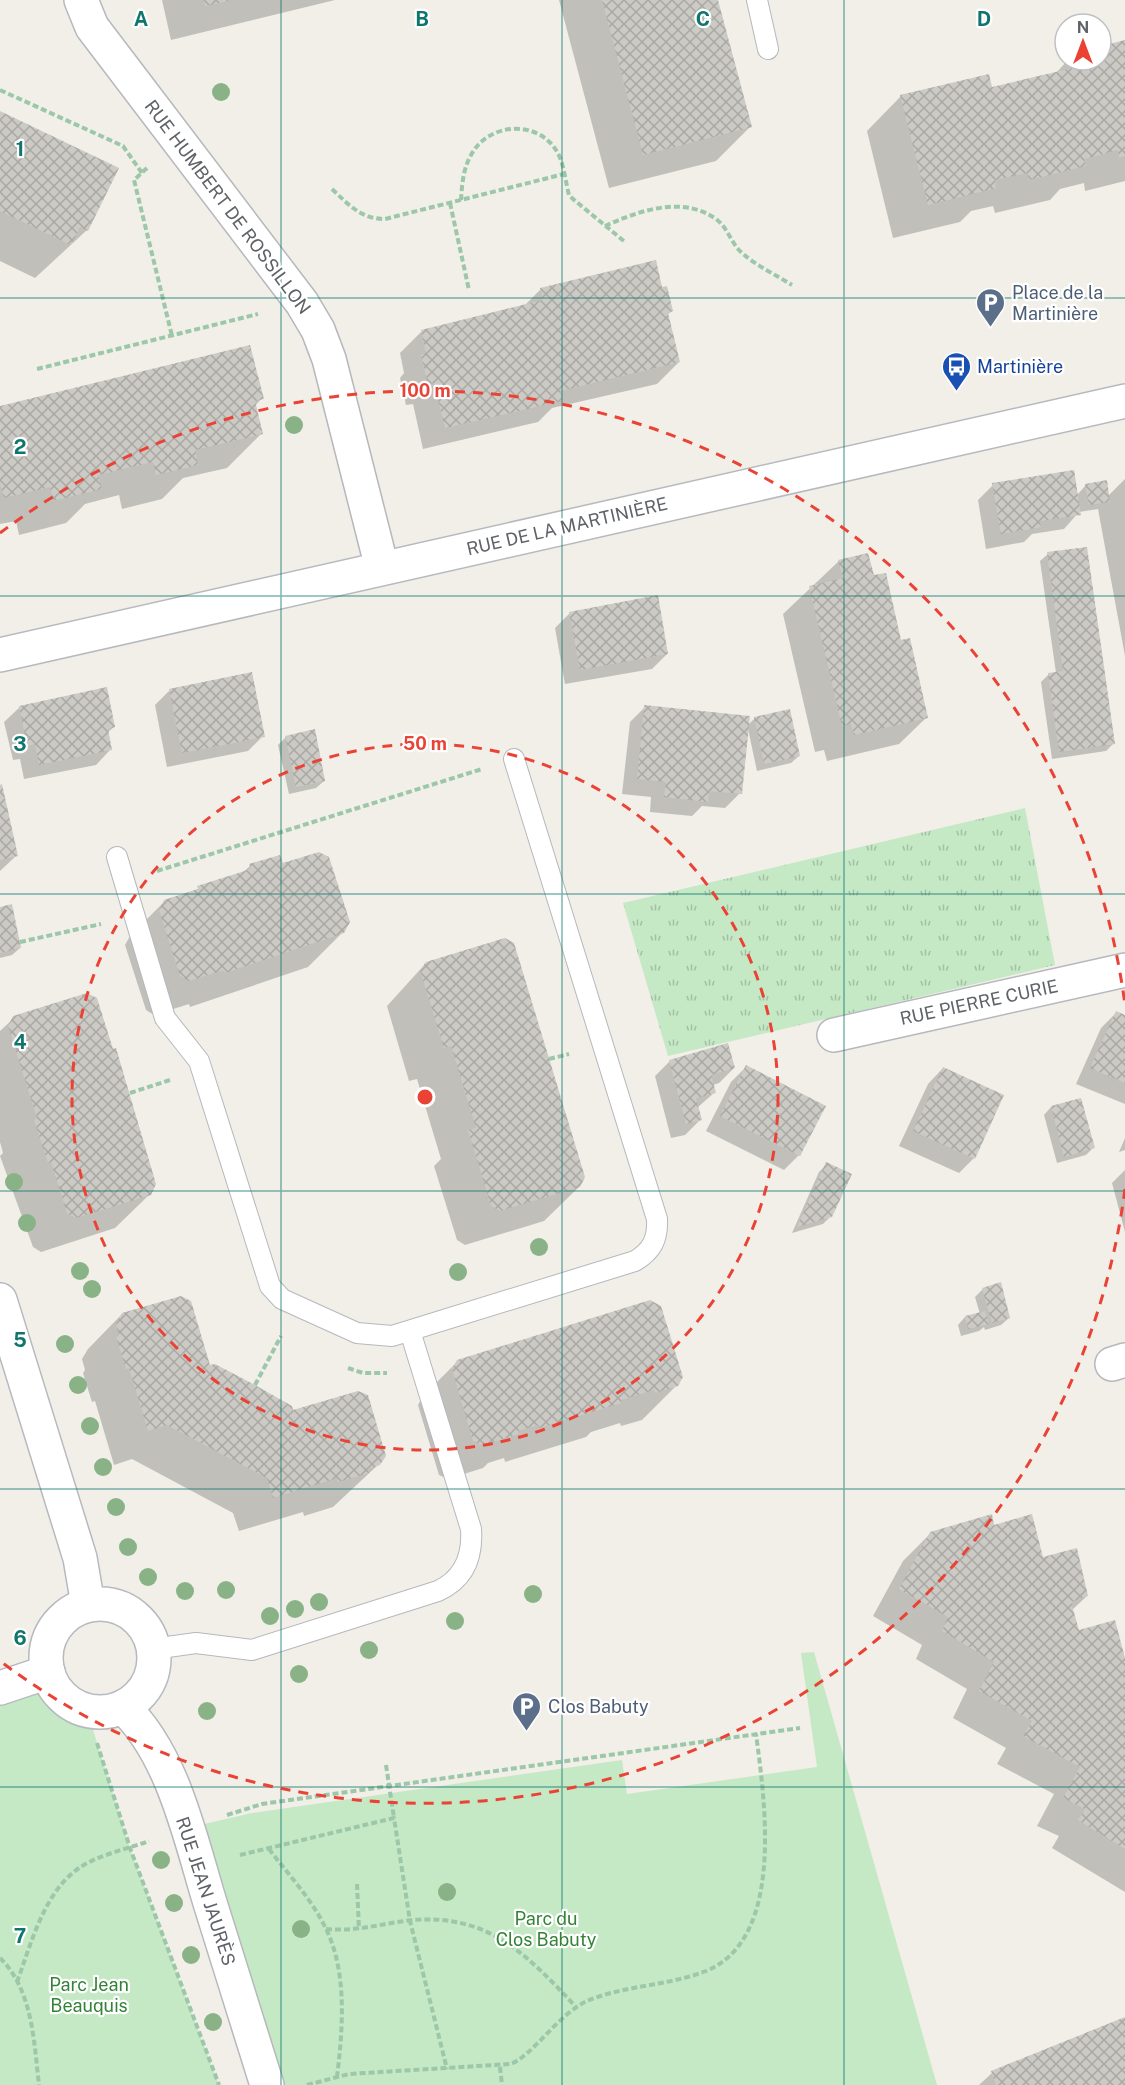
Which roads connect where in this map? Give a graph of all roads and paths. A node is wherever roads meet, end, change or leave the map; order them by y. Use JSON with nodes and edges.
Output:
{"nodes":[{"id":1,"x":81,"y":0,"type":"edge"},
{"id":2,"x":758,"y":0,"type":"edge"},
{"id":3,"x":768,"y":49,"type":"dead end"},
{"id":4,"x":0,"y":90,"type":"edge"},
{"id":5,"x":178,"y":140,"type":"junction"},
{"id":6,"x":142,"y":173,"type":"junction"},
{"id":7,"x":564,"y":174,"type":"junction"},
{"id":8,"x":332,"y":189,"type":"dead end"},
{"id":9,"x":462,"y":200,"type":"junction"},
{"id":10,"x":450,"y":203,"type":"junction"},
{"id":11,"x":605,"y":226,"type":"junction"},
{"id":12,"x":625,"y":242,"type":"dead end"},
{"id":13,"x":792,"y":285,"type":"dead end"},
{"id":14,"x":469,"y":290,"type":"dead end"},
{"id":15,"x":302,"y":303,"type":"junction"},
{"id":16,"x":172,"y":336,"type":"junction"},
{"id":17,"x":37,"y":369,"type":"dead end"},
{"id":18,"x":1125,"y":401,"type":"edge"},
{"id":19,"x":382,"y":568,"type":"junction"},
{"id":20,"x":4,"y":654,"type":"edge"},
{"id":21,"x":514,"y":759,"type":"joint"},
{"id":22,"x":117,"y":856,"type":"dead end"},
{"id":23,"x":125,"y":881,"type":"junction"},
{"id":24,"x":135,"y":917,"type":"junction"},
{"id":25,"x":20,"y":942,"type":"dead end"},
{"id":26,"x":1125,"y":970,"type":"edge"},
{"id":27,"x":834,"y":1035,"type":"dead end"},
{"id":28,"x":0,"y":1300,"type":"edge"},
{"id":29,"x":298,"y":1306,"type":"junction"},
{"id":30,"x":410,"y":1331,"type":"junction"},
{"id":31,"x":387,"y":1373,"type":"dead end"},
{"id":32,"x":390,"y":1384,"type":"dead end"},
{"id":33,"x":255,"y":1385,"type":"dead end"},
{"id":34,"x":88,"y":1605,"type":"junction"},
{"id":35,"x":153,"y":1649,"type":"junction"},
{"id":36,"x":48,"y":1672,"type":"junction"},
{"id":37,"x":0,"y":1688,"type":"edge"},
{"id":38,"x":123,"y":1707,"type":"junction"},
{"id":39,"x":87,"y":1711,"type":"junction"},
{"id":40,"x":800,"y":1728,"type":"dead end"},
{"id":41,"x":756,"y":1734,"type":"junction"},
{"id":42,"x":386,"y":1766,"type":"dead end"},
{"id":43,"x":389,"y":1786,"type":"junction"},
{"id":44,"x":394,"y":1818,"type":"junction"},
{"id":45,"x":187,"y":1828,"type":"junction"},
{"id":46,"x":269,"y":1849,"type":"junction"},
{"id":47,"x":114,"y":1854,"type":"dead end"},
{"id":48,"x":198,"y":1865,"type":"junction"},
{"id":49,"x":357,"y":1884,"type":"dead end"},
{"id":50,"x":410,"y":1921,"type":"junction"},
{"id":51,"x":326,"y":1929,"type":"junction"},
{"id":52,"x":358,"y":1929,"type":"junction"},
{"id":53,"x":0,"y":1958,"type":"edge"},
{"id":54,"x":16,"y":1982,"type":"junction"},
{"id":55,"x":576,"y":2007,"type":"junction"},
{"id":56,"x":500,"y":2067,"type":"junction"},
{"id":57,"x":447,"y":2069,"type":"junction"},
{"id":58,"x":337,"y":2077,"type":"junction"},
{"id":59,"x":39,"y":2085,"type":"edge"},
{"id":60,"x":219,"y":2085,"type":"edge"},
{"id":61,"x":267,"y":2085,"type":"edge"},
{"id":62,"x":308,"y":2085,"type":"edge"},
{"id":63,"x":502,"y":2085,"type":"edge"}],
"edges":[{"from":1,"to":5,"type":"street","name":"RUE HUMBERT DE ROSSILLON"},
{"from":2,"to":3,"type":"lane"},
{"from":4,"to":6,"type":"path"},
{"from":5,"to":6,"type":"path"},
{"from":5,"to":15,"type":"street","name":"RUE HUMBERT DE ROSSILLON"},
{"from":6,"to":16,"type":"path"},
{"from":7,"to":9,"type":"path"},
{"from":7,"to":9,"type":"path"},
{"from":7,"to":11,"type":"path"},
{"from":8,"to":10,"type":"path"},
{"from":9,"to":10,"type":"path"},
{"from":10,"to":14,"type":"path"},
{"from":11,"to":12,"type":"path"},
{"from":11,"to":13,"type":"path"},
{"from":15,"to":16,"type":"path"},
{"from":15,"to":19,"type":"street","name":"RUE HUMBERT DE ROSSILLON"},
{"from":16,"to":17,"type":"path"},
{"from":18,"to":19,"type":"street","name":"RUE DE LA MARTINIÈRE"},
{"from":19,"to":20,"type":"street","name":"RUE DE LA MARTINIÈRE"},
{"from":21,"to":23,"type":"path"},
{"from":21,"to":30,"type":"lane"},
{"from":22,"to":23,"type":"lane"},
{"from":23,"to":24,"type":"lane"},
{"from":24,"to":25,"type":"path"},
{"from":24,"to":29,"type":"lane"},
{"from":26,"to":27,"type":"street","name":"RUE PIERRE CURIE"},
{"from":28,"to":34,"type":"street"},
{"from":29,"to":30,"type":"lane"},
{"from":29,"to":33,"type":"path"},
{"from":30,"to":35,"type":"lane"},
{"from":31,"to":32,"type":"path"},
{"from":34,"to":35,"type":"street"},
{"from":34,"to":36,"type":"street"},
{"from":35,"to":38,"type":"street"},
{"from":36,"to":37,"type":"street"},
{"from":36,"to":39,"type":"street"},
{"from":38,"to":39,"type":"street"},
{"from":38,"to":45,"type":"street","name":"RUE JEAN JAURÈS"},
{"from":39,"to":60,"type":"path"},
{"from":40,"to":41,"type":"path"},
{"from":41,"to":43,"type":"path"},
{"from":41,"to":55,"type":"path"},
{"from":42,"to":43,"type":"path"},
{"from":43,"to":44,"type":"path"},
{"from":43,"to":45,"type":"path"},
{"from":44,"to":46,"type":"path"},
{"from":44,"to":50,"type":"path"},
{"from":45,"to":48,"type":"street","name":"RUE JEAN JAURÈS"},
{"from":46,"to":48,"type":"path"},
{"from":46,"to":51,"type":"path"},
{"from":47,"to":54,"type":"path"},
{"from":48,"to":61,"type":"street","name":"RUE JEAN JAURÈS"},
{"from":49,"to":52,"type":"path"},
{"from":50,"to":52,"type":"path"},
{"from":50,"to":55,"type":"path"},
{"from":50,"to":57,"type":"path"},
{"from":51,"to":52,"type":"path"},
{"from":51,"to":58,"type":"path"},
{"from":53,"to":54,"type":"path"},
{"from":54,"to":59,"type":"path"},
{"from":55,"to":56,"type":"path"},
{"from":56,"to":57,"type":"path"},
{"from":56,"to":63,"type":"path"},
{"from":57,"to":58,"type":"path"},
{"from":58,"to":62,"type":"path"}]}
